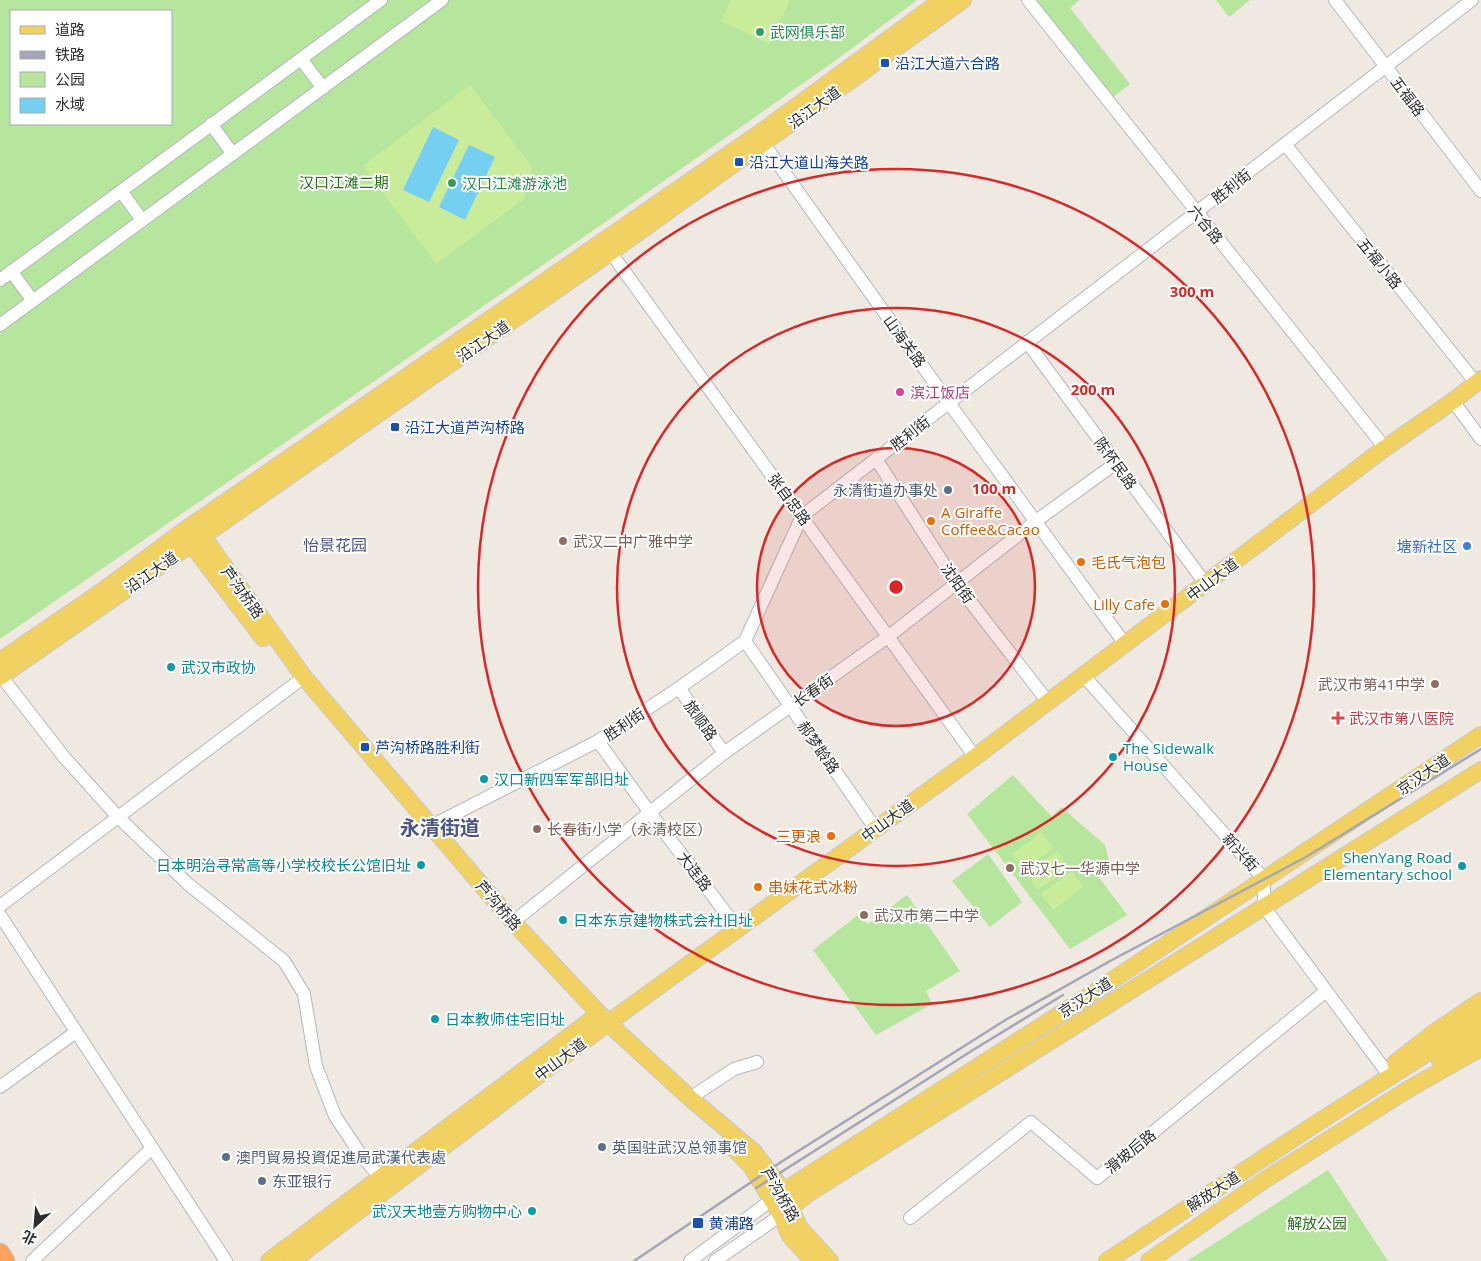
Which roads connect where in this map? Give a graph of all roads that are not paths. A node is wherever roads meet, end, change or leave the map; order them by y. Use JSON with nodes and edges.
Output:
{"nodes":[{"id":1,"x":381,"y":0,"type":"edge"},
{"id":2,"x":942,"y":0,"type":"edge"},
{"id":3,"x":963,"y":0,"type":"edge"},
{"id":4,"x":1028,"y":0,"type":"edge"},
{"id":5,"x":1336,"y":0,"type":"edge"},
{"id":6,"x":1472,"y":0,"type":"edge"},
{"id":7,"x":433,"y":2,"type":"edge"},
{"id":8,"x":301,"y":58,"type":"junction"},
{"id":9,"x":1386,"y":67,"type":"junction"},
{"id":10,"x":322,"y":88,"type":"junction"},
{"id":11,"x":211,"y":124,"type":"junction"},
{"id":12,"x":760,"y":139,"type":"junction"},
{"id":13,"x":1285,"y":144,"type":"junction"},
{"id":14,"x":233,"y":154,"type":"junction"},
{"id":15,"x":120,"y":191,"type":"junction"},
{"id":16,"x":1481,"y":191,"type":"edge"},
{"id":17,"x":1196,"y":212,"type":"junction"},
{"id":18,"x":142,"y":220,"type":"junction"},
{"id":19,"x":607,"y":247,"type":"junction"},
{"id":20,"x":12,"y":271,"type":"junction"},
{"id":21,"x":0,"y":280,"type":"edge"},
{"id":22,"x":33,"y":300,"type":"junction"},
{"id":23,"x":0,"y":325,"type":"edge"},
{"id":24,"x":1027,"y":342,"type":"junction"},
{"id":25,"x":1478,"y":381,"type":"edge"},
{"id":26,"x":1453,"y":401,"type":"junction"},
{"id":27,"x":949,"y":403,"type":"junction"},
{"id":28,"x":1481,"y":439,"type":"edge"},
{"id":29,"x":1385,"y":448,"type":"junction"},
{"id":30,"x":876,"y":459,"type":"junction"},
{"id":31,"x":1116,"y":462,"type":"junction"},
{"id":32,"x":802,"y":516,"type":"junction"},
{"id":33,"x":1036,"y":521,"type":"junction"},
{"id":34,"x":192,"y":534,"type":"junction"},
{"id":35,"x":956,"y":583,"type":"junction"},
{"id":36,"x":1205,"y":583,"type":"junction"},
{"id":37,"x":889,"y":636,"type":"junction"},
{"id":38,"x":745,"y":641,"type":"junction"},
{"id":39,"x":1125,"y":644,"type":"junction"},
{"id":40,"x":0,"y":671,"type":"edge"},
{"id":41,"x":1083,"y":676,"type":"junction"},
{"id":42,"x":300,"y":680,"type":"junction"},
{"id":43,"x":679,"y":688,"type":"junction"},
{"id":44,"x":1048,"y":702,"type":"junction"},
{"id":45,"x":790,"y":706,"type":"junction"},
{"id":46,"x":1481,"y":735,"type":"edge"},
{"id":47,"x":598,"y":741,"type":"junction"},
{"id":48,"x":724,"y":753,"type":"junction"},
{"id":49,"x":975,"y":757,"type":"junction"},
{"id":50,"x":1481,"y":770,"type":"edge"},
{"id":51,"x":650,"y":813,"type":"junction"},
{"id":52,"x":118,"y":817,"type":"junction"},
{"id":53,"x":875,"y":828,"type":"junction"},
{"id":54,"x":427,"y":829,"type":"junction"},
{"id":55,"x":1264,"y":879,"type":"junction"},
{"id":56,"x":0,"y":906,"type":"edge"},
{"id":57,"x":1264,"y":907,"type":"junction"},
{"id":58,"x":0,"y":915,"type":"edge"},
{"id":59,"x":513,"y":922,"type":"junction"},
{"id":60,"x":738,"y":928,"type":"junction"},
{"id":61,"x":1326,"y":991,"type":"junction"},
{"id":62,"x":1481,"y":1001,"type":"edge"},
{"id":63,"x":1481,"y":1019,"type":"edge"},
{"id":64,"x":601,"y":1023,"type":"junction"},
{"id":65,"x":76,"y":1032,"type":"junction"},
{"id":66,"x":1481,"y":1032,"type":"edge"},
{"id":67,"x":1458,"y":1041,"type":"junction"},
{"id":68,"x":1481,"y":1048,"type":"edge"},
{"id":69,"x":757,"y":1062,"type":"dead end"},
{"id":70,"x":1385,"y":1070,"type":"junction"},
{"id":71,"x":0,"y":1087,"type":"edge"},
{"id":72,"x":690,"y":1098,"type":"junction"},
{"id":73,"x":1320,"y":1121,"type":"junction"},
{"id":74,"x":1332,"y":1138,"type":"junction"},
{"id":75,"x":152,"y":1148,"type":"junction"},
{"id":76,"x":385,"y":1182,"type":"junction"},
{"id":77,"x":777,"y":1196,"type":"junction"},
{"id":78,"x":785,"y":1212,"type":"junction"},
{"id":79,"x":910,"y":1218,"type":"dead end"},
{"id":80,"x":0,"y":1252,"type":"edge"},
{"id":81,"x":5,"y":1261,"type":"edge"},
{"id":82,"x":32,"y":1261,"type":"edge"},
{"id":83,"x":226,"y":1261,"type":"edge"},
{"id":84,"x":269,"y":1261,"type":"edge"},
{"id":85,"x":292,"y":1261,"type":"edge"},
{"id":86,"x":690,"y":1261,"type":"edge"},
{"id":87,"x":715,"y":1261,"type":"edge"},
{"id":88,"x":812,"y":1261,"type":"edge"},
{"id":89,"x":830,"y":1261,"type":"edge"},
{"id":90,"x":1107,"y":1261,"type":"edge"},
{"id":91,"x":1149,"y":1261,"type":"edge"}],
"edges":[{"from":1,"to":8,"type":"street"},
{"from":2,"to":12,"type":"main road","name":"沿江大道"},
{"from":3,"to":12,"type":"main road","name":"沿江大道"},
{"from":4,"to":17,"type":"street","name":"六合路"},
{"from":5,"to":9,"type":"street","name":"五福路"},
{"from":6,"to":9,"type":"street","name":"胜利街"},
{"from":7,"to":10,"type":"street"},
{"from":8,"to":10,"type":"street"},
{"from":8,"to":11,"type":"street"},
{"from":9,"to":13,"type":"street","name":"胜利街"},
{"from":9,"to":16,"type":"street","name":"五福路"},
{"from":10,"to":14,"type":"street"},
{"from":11,"to":14,"type":"street"},
{"from":11,"to":15,"type":"street"},
{"from":12,"to":19,"type":"main road","name":"沿江大道"},
{"from":12,"to":27,"type":"street","name":"山海关路"},
{"from":13,"to":17,"type":"street","name":"胜利街"},
{"from":13,"to":25,"type":"street","name":"五福小路"},
{"from":14,"to":18,"type":"street"},
{"from":15,"to":18,"type":"street"},
{"from":15,"to":20,"type":"street"},
{"from":17,"to":24,"type":"street","name":"胜利街"},
{"from":17,"to":29,"type":"street","name":"六合路"},
{"from":18,"to":22,"type":"street"},
{"from":19,"to":32,"type":"street","name":"张自忠路"},
{"from":19,"to":34,"type":"main road","name":"沿江大道"},
{"from":20,"to":21,"type":"street"},
{"from":20,"to":22,"type":"street"},
{"from":22,"to":23,"type":"street"},
{"from":24,"to":27,"type":"street","name":"胜利街"},
{"from":24,"to":31,"type":"street","name":"陈怀民路"},
{"from":25,"to":26,"type":"main road","name":"中山大道"},
{"from":26,"to":28,"type":"street"},
{"from":26,"to":29,"type":"main road","name":"中山大道"},
{"from":27,"to":30,"type":"street","name":"胜利街"},
{"from":27,"to":33,"type":"street","name":"山海关路"},
{"from":29,"to":36,"type":"main road","name":"中山大道"},
{"from":30,"to":32,"type":"street","name":"胜利街"},
{"from":30,"to":35,"type":"street","name":"沈阳街"},
{"from":31,"to":33,"type":"street","name":"长春街"},
{"from":31,"to":36,"type":"street","name":"陈怀民路"},
{"from":32,"to":37,"type":"street","name":"张自忠路"},
{"from":32,"to":38,"type":"street","name":"胜利街"},
{"from":33,"to":35,"type":"street","name":"长春街"},
{"from":33,"to":39,"type":"street","name":"山海关路"},
{"from":34,"to":40,"type":"main road","name":"沿江大道"},
{"from":34,"to":42,"type":"main road","name":"芦沟桥路"},
{"from":35,"to":37,"type":"street","name":"长春街"},
{"from":35,"to":44,"type":"street","name":"沈阳街"},
{"from":36,"to":39,"type":"main road","name":"中山大道"},
{"from":37,"to":45,"type":"street","name":"长春街"},
{"from":37,"to":49,"type":"street","name":"张自忠路"},
{"from":38,"to":43,"type":"street","name":"胜利街"},
{"from":38,"to":45,"type":"street","name":"郝梦龄路"},
{"from":39,"to":41,"type":"main road","name":"中山大道"},
{"from":40,"to":52,"type":"street"},
{"from":41,"to":44,"type":"main road","name":"中山大道"},
{"from":41,"to":55,"type":"street","name":"新兴街"},
{"from":42,"to":52,"type":"street"},
{"from":42,"to":54,"type":"main road","name":"芦沟桥路"},
{"from":43,"to":47,"type":"street","name":"胜利街"},
{"from":43,"to":48,"type":"street","name":"旅顺路"},
{"from":44,"to":49,"type":"main road","name":"中山大道"},
{"from":45,"to":48,"type":"street","name":"长春街"},
{"from":45,"to":53,"type":"street","name":"郝梦龄路"},
{"from":46,"to":55,"type":"main road","name":"京汉大道"},
{"from":47,"to":51,"type":"street","name":"大连路"},
{"from":47,"to":54,"type":"street","name":"胜利街"},
{"from":48,"to":51,"type":"street","name":"长春街"},
{"from":49,"to":53,"type":"main road","name":"中山大道"},
{"from":50,"to":57,"type":"main road","name":"京汉大道"},
{"from":51,"to":59,"type":"street","name":"长春街"},
{"from":51,"to":60,"type":"street","name":"大连路"},
{"from":52,"to":56,"type":"street"},
{"from":52,"to":76,"type":"street"},
{"from":53,"to":60,"type":"main road","name":"中山大道"},
{"from":54,"to":59,"type":"main road","name":"芦沟桥路"},
{"from":54,"to":64,"type":"main road","name":"芦沟桥路"},
{"from":55,"to":57,"type":"street","name":"新兴街"},
{"from":55,"to":77,"type":"main road","name":"京汉大道"},
{"from":57,"to":61,"type":"street"},
{"from":57,"to":78,"type":"main road","name":"京汉大道"},
{"from":58,"to":65,"type":"street"},
{"from":59,"to":64,"type":"main road","name":"芦沟桥路"},
{"from":60,"to":64,"type":"main road","name":"中山大道"},
{"from":61,"to":70,"type":"street"},
{"from":61,"to":79,"type":"street","name":"滑坡后路"},
{"from":62,"to":70,"type":"main road","name":"解放大道"},
{"from":63,"to":67,"type":"main road","name":"解放大道"},
{"from":64,"to":72,"type":"main road","name":"芦沟桥路"},
{"from":64,"to":76,"type":"main road","name":"中山大道"},
{"from":64,"to":77,"type":"main road","name":"芦沟桥路"},
{"from":65,"to":71,"type":"street"},
{"from":65,"to":75,"type":"street"},
{"from":66,"to":67,"type":"main road","name":"解放大道"},
{"from":67,"to":73,"type":"main road","name":"解放大道"},
{"from":67,"to":74,"type":"main road","name":"解放大道"},
{"from":68,"to":74,"type":"main road","name":"解放大道"},
{"from":69,"to":72,"type":"street"},
{"from":70,"to":73,"type":"main road","name":"解放大道"},
{"from":72,"to":77,"type":"main road","name":"芦沟桥路"},
{"from":73,"to":90,"type":"main road","name":"解放大道"},
{"from":74,"to":91,"type":"main road","name":"解放大道"},
{"from":75,"to":82,"type":"street"},
{"from":75,"to":83,"type":"street"},
{"from":76,"to":84,"type":"main road","name":"中山大道"},
{"from":76,"to":85,"type":"main road","name":"中山大道"},
{"from":77,"to":78,"type":"main road","name":"芦沟桥路"},
{"from":77,"to":86,"type":"street","name":"京汉大道"},
{"from":78,"to":87,"type":"street","name":"京汉大道"},
{"from":78,"to":88,"type":"main road","name":"芦沟桥路"},
{"from":78,"to":89,"type":"main road","name":"芦沟桥路"},
{"from":80,"to":81,"type":"highway"}]}
